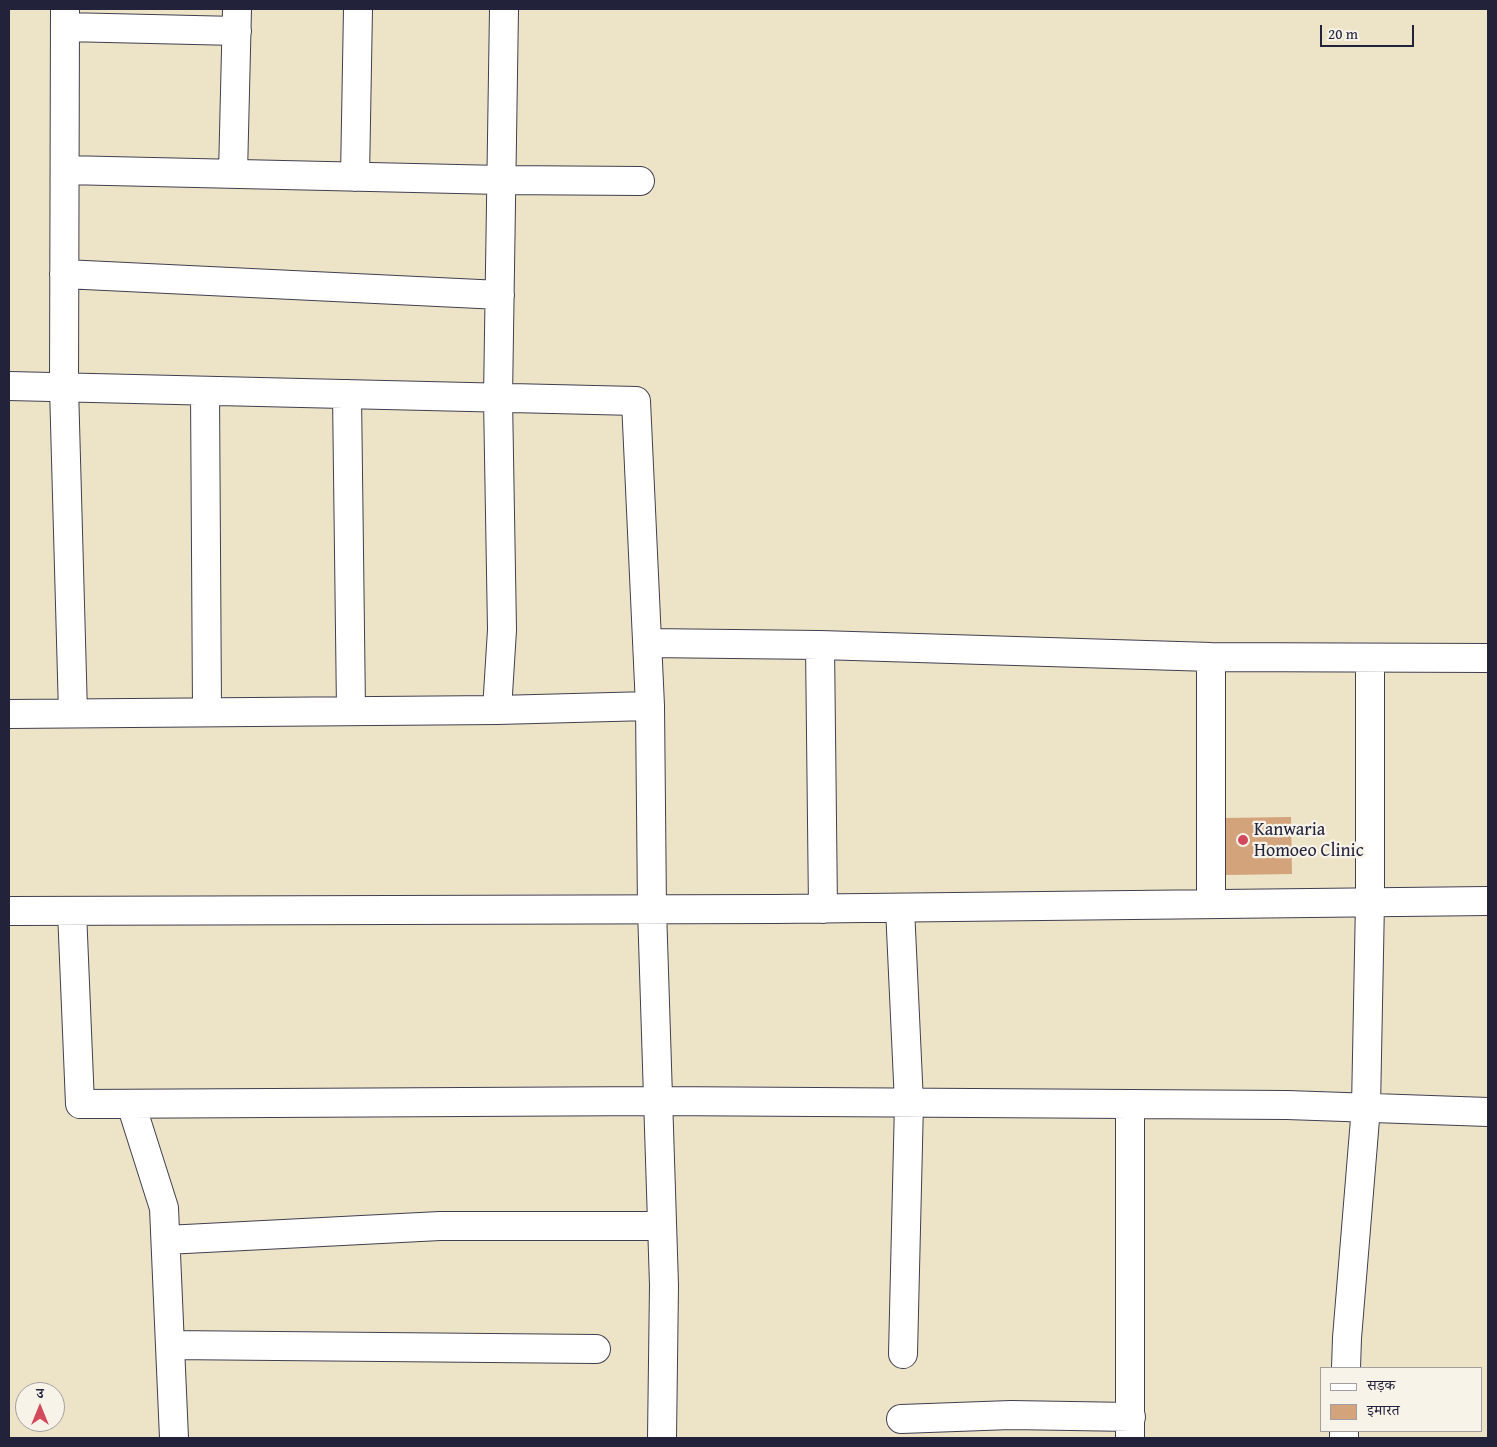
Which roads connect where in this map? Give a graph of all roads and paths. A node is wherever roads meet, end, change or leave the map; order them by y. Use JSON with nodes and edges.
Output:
{"nodes":[{"id":1,"x":358,"y":9,"type":"edge"},
{"id":2,"x":504,"y":9,"type":"edge"},
{"id":3,"x":65,"y":18,"type":"edge"},
{"id":4,"x":237,"y":20,"type":"edge"},
{"id":5,"x":65,"y":170,"type":"junction"},
{"id":6,"x":233,"y":174,"type":"junction"},
{"id":7,"x":355,"y":177,"type":"junction"},
{"id":8,"x":501,"y":180,"type":"junction"},
{"id":9,"x":640,"y":181,"type":"dead end"},
{"id":10,"x":64,"y":274,"type":"junction"},
{"id":11,"x":500,"y":295,"type":"junction"},
{"id":12,"x":9,"y":386,"type":"edge"},
{"id":13,"x":64,"y":387,"type":"junction"},
{"id":14,"x":204,"y":391,"type":"junction"},
{"id":15,"x":347,"y":394,"type":"junction"},
{"id":16,"x":498,"y":398,"type":"junction"},
{"id":17,"x":647,"y":643,"type":"junction"},
{"id":18,"x":820,"y":645,"type":"junction"},
{"id":19,"x":1211,"y":657,"type":"junction"},
{"id":20,"x":1370,"y":658,"type":"junction"},
{"id":21,"x":1488,"y":658,"type":"edge"},
{"id":22,"x":650,"y":706,"type":"junction"},
{"id":23,"x":351,"y":710,"type":"junction"},
{"id":24,"x":497,"y":710,"type":"junction"},
{"id":25,"x":207,"y":711,"type":"junction"},
{"id":26,"x":73,"y":713,"type":"junction"},
{"id":27,"x":9,"y":714,"type":"edge"},
{"id":28,"x":1488,"y":901,"type":"edge"},
{"id":29,"x":1370,"y":902,"type":"junction"},
{"id":30,"x":1211,"y":904,"type":"junction"},
{"id":31,"x":900,"y":908,"type":"junction"},
{"id":32,"x":823,"y":909,"type":"junction"},
{"id":33,"x":652,"y":910,"type":"junction"},
{"id":34,"x":9,"y":911,"type":"edge"},
{"id":35,"x":72,"y":911,"type":"junction"},
{"id":36,"x":658,"y":1101,"type":"junction"},
{"id":37,"x":910,"y":1103,"type":"junction"},
{"id":38,"x":131,"y":1104,"type":"junction"},
{"id":39,"x":1130,"y":1104,"type":"junction"},
{"id":40,"x":1366,"y":1108,"type":"junction"},
{"id":41,"x":1488,"y":1112,"type":"edge"},
{"id":42,"x":662,"y":1226,"type":"junction"},
{"id":43,"x":166,"y":1240,"type":"junction"},
{"id":44,"x":170,"y":1345,"type":"junction"},
{"id":45,"x":596,"y":1349,"type":"dead end"},
{"id":46,"x":903,"y":1354,"type":"dead end"},
{"id":47,"x":1346,"y":1367,"type":"edge"},
{"id":48,"x":901,"y":1419,"type":"dead end"},
{"id":49,"x":1131,"y":1428,"type":"edge"},
{"id":50,"x":174,"y":1438,"type":"edge"},
{"id":51,"x":662,"y":1438,"type":"edge"}],
"edges":[{"from":1,"to":7,"type":"street"},
{"from":2,"to":8,"type":"street"},
{"from":3,"to":4,"type":"street"},
{"from":3,"to":5,"type":"street"},
{"from":4,"to":6,"type":"street"},
{"from":5,"to":6,"type":"street"},
{"from":5,"to":10,"type":"street"},
{"from":6,"to":7,"type":"street"},
{"from":7,"to":8,"type":"street"},
{"from":8,"to":9,"type":"street"},
{"from":8,"to":11,"type":"street"},
{"from":10,"to":11,"type":"street"},
{"from":10,"to":13,"type":"street"},
{"from":11,"to":16,"type":"street"},
{"from":12,"to":13,"type":"street"},
{"from":13,"to":14,"type":"street"},
{"from":13,"to":26,"type":"street"},
{"from":14,"to":15,"type":"street"},
{"from":14,"to":25,"type":"street"},
{"from":15,"to":16,"type":"street"},
{"from":15,"to":23,"type":"street"},
{"from":16,"to":17,"type":"street"},
{"from":16,"to":24,"type":"street"},
{"from":17,"to":18,"type":"street"},
{"from":17,"to":22,"type":"street"},
{"from":18,"to":19,"type":"street"},
{"from":18,"to":32,"type":"street"},
{"from":19,"to":20,"type":"street"},
{"from":19,"to":30,"type":"street"},
{"from":20,"to":21,"type":"street"},
{"from":20,"to":29,"type":"street"},
{"from":22,"to":24,"type":"street"},
{"from":22,"to":33,"type":"street"},
{"from":23,"to":24,"type":"street"},
{"from":23,"to":25,"type":"street"},
{"from":25,"to":26,"type":"street"},
{"from":26,"to":27,"type":"street"},
{"from":28,"to":29,"type":"street"},
{"from":29,"to":30,"type":"street"},
{"from":29,"to":40,"type":"street"},
{"from":30,"to":31,"type":"street"},
{"from":31,"to":32,"type":"street"},
{"from":31,"to":37,"type":"street"},
{"from":32,"to":33,"type":"street"},
{"from":33,"to":35,"type":"street"},
{"from":33,"to":36,"type":"street"},
{"from":34,"to":35,"type":"street"},
{"from":35,"to":38,"type":"street"},
{"from":36,"to":37,"type":"street"},
{"from":36,"to":38,"type":"street"},
{"from":36,"to":42,"type":"street"},
{"from":37,"to":39,"type":"street"},
{"from":37,"to":46,"type":"street"},
{"from":38,"to":43,"type":"street"},
{"from":39,"to":40,"type":"street"},
{"from":39,"to":49,"type":"street"},
{"from":40,"to":41,"type":"street"},
{"from":40,"to":47,"type":"street"},
{"from":42,"to":43,"type":"street"},
{"from":42,"to":51,"type":"street"},
{"from":43,"to":44,"type":"street"},
{"from":44,"to":45,"type":"street"},
{"from":44,"to":50,"type":"street"},
{"from":48,"to":49,"type":"street"}]}
